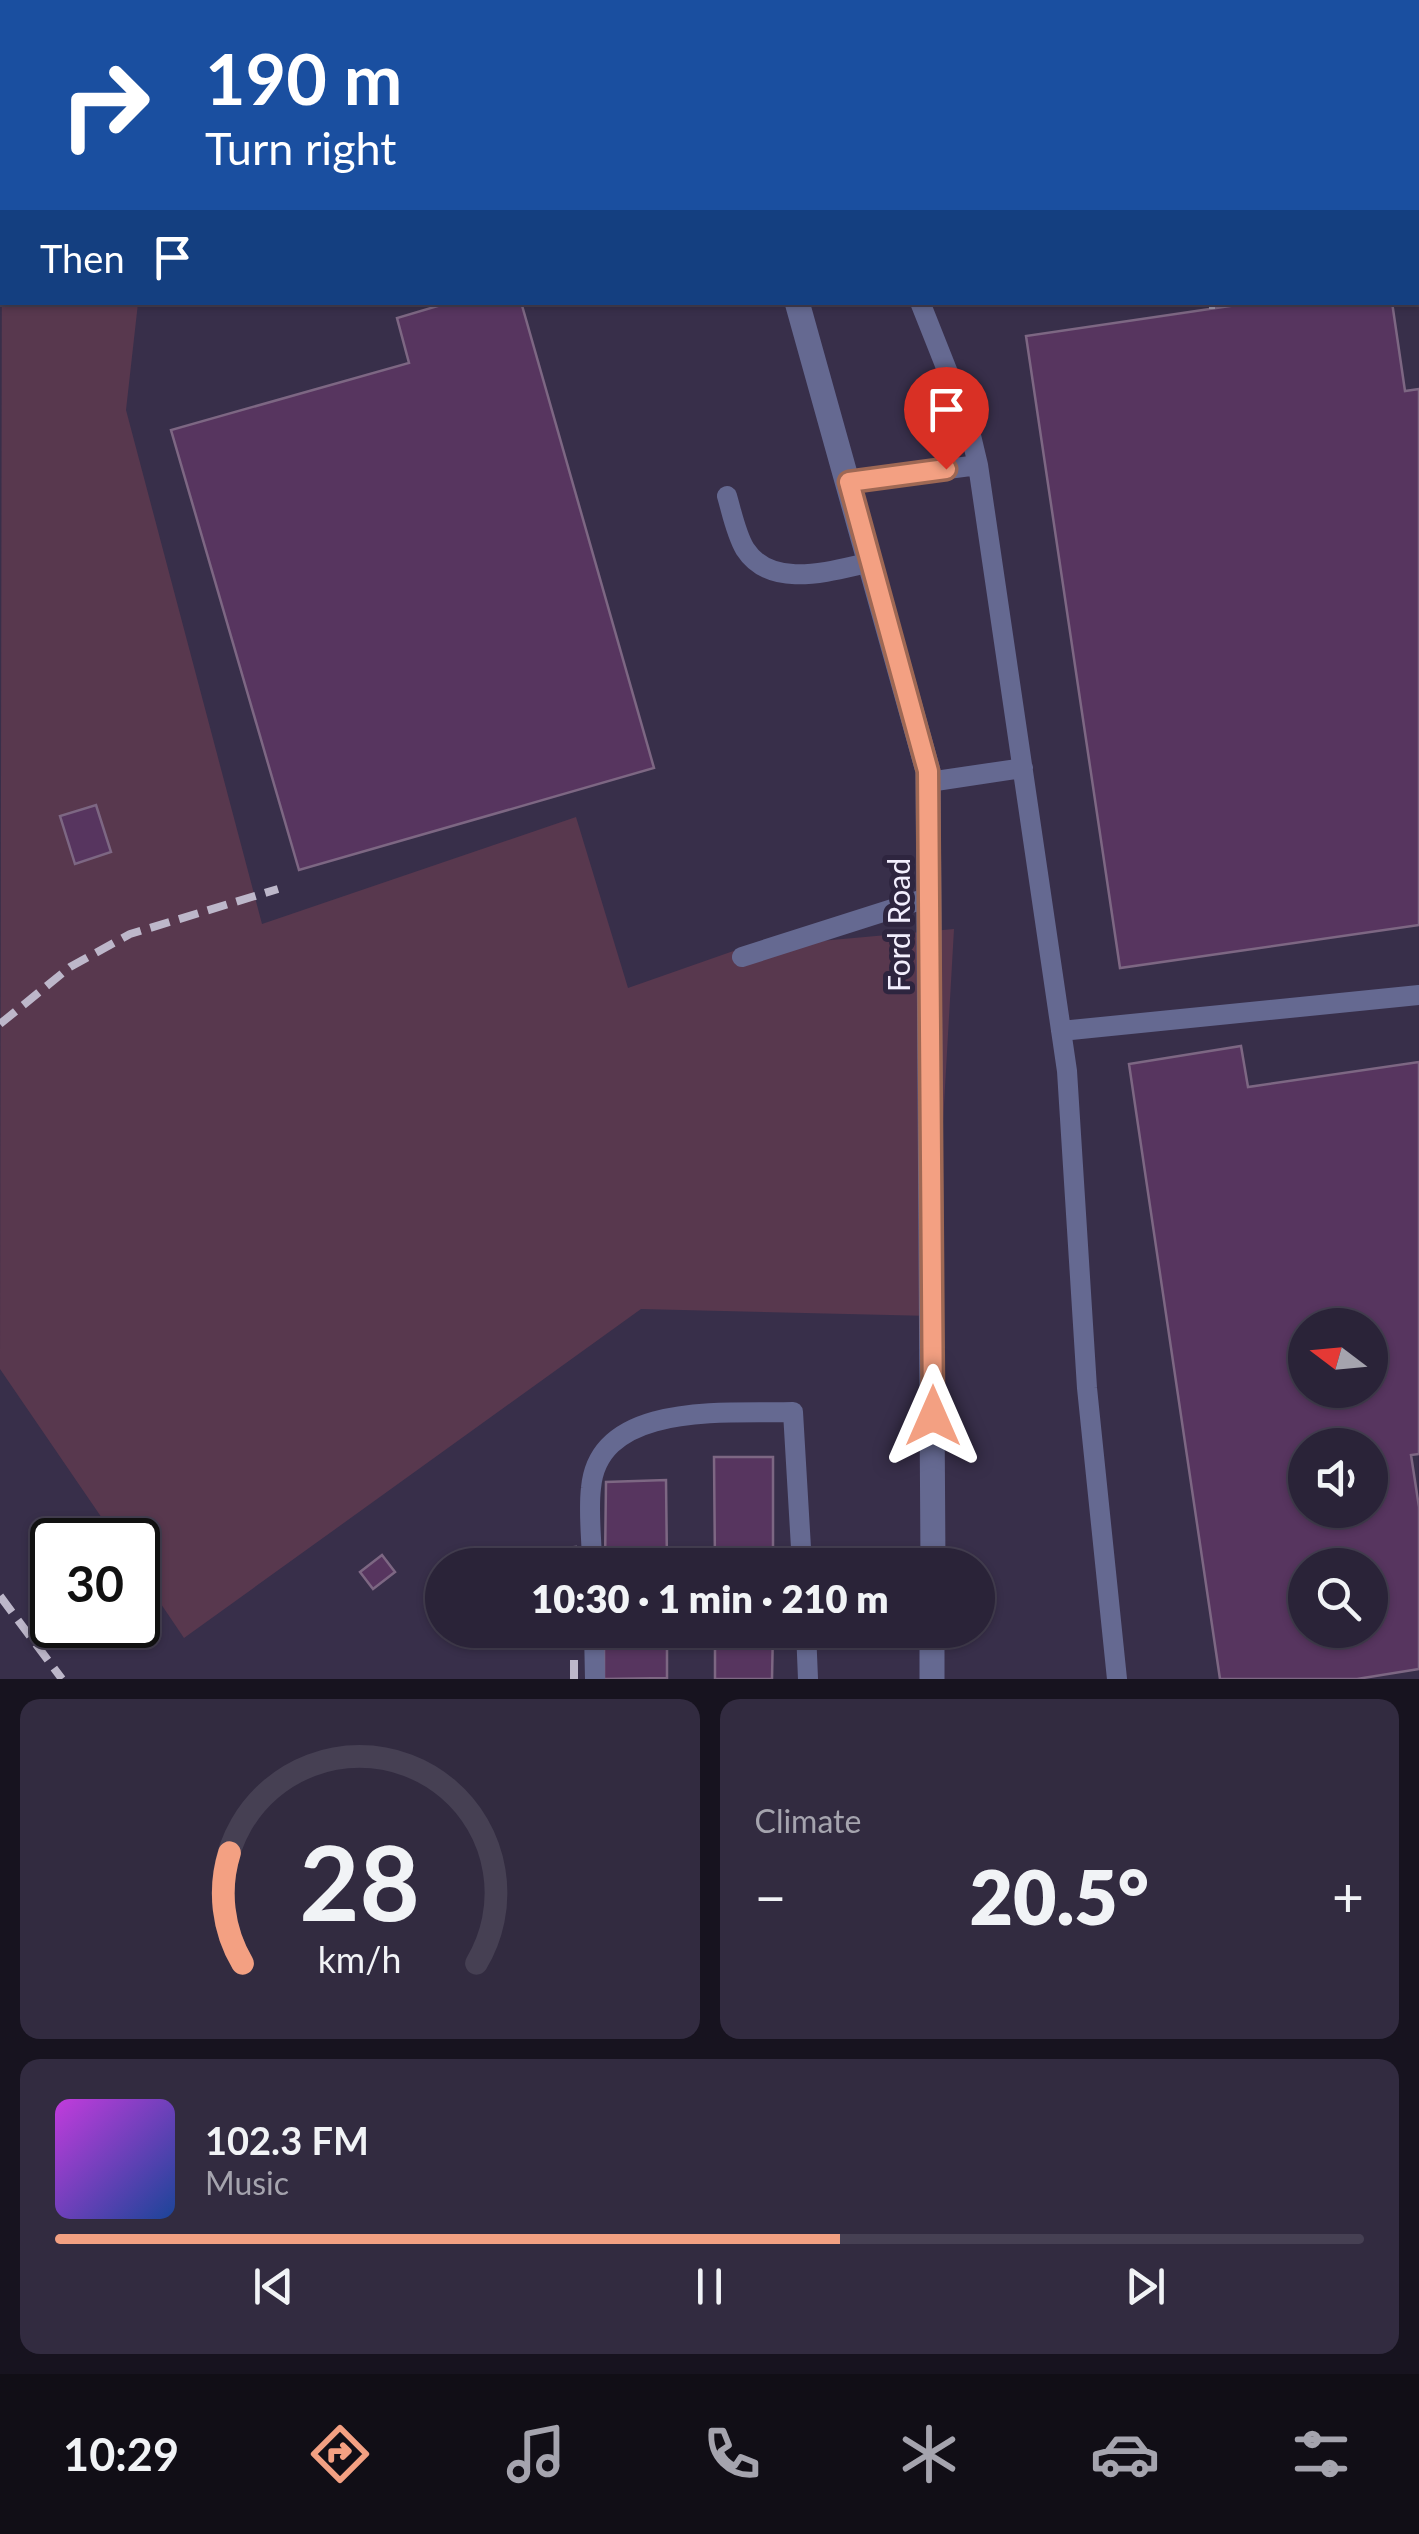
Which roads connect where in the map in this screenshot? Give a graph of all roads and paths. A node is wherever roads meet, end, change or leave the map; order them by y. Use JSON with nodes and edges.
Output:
{"nodes":[{"id":1,"x":799,"y":305,"type":"edge"},
{"id":2,"x":921,"y":305,"type":"edge"},
{"id":3,"x":978,"y":465,"type":"junction"},
{"id":4,"x":849,"y":482,"type":"junction"},
{"id":5,"x":727,"y":496,"type":"dead end"},
{"id":6,"x":872,"y":562,"type":"junction"},
{"id":7,"x":1023,"y":768,"type":"junction"},
{"id":8,"x":929,"y":782,"type":"junction"},
{"id":9,"x":930,"y":897,"type":"junction"},
{"id":10,"x":742,"y":957,"type":"dead end"},
{"id":11,"x":1419,"y":994,"type":"edge"},
{"id":12,"x":1062,"y":1030,"type":"junction"},
{"id":13,"x":592,"y":1548,"type":"edge"},
{"id":14,"x":801,"y":1548,"type":"edge"},
{"id":15,"x":932,"y":1548,"type":"edge"},
{"id":16,"x":594,"y":1648,"type":"edge"},
{"id":17,"x":807,"y":1648,"type":"edge"},
{"id":18,"x":932,"y":1648,"type":"edge"},
{"id":19,"x":595,"y":1679,"type":"edge"},
{"id":20,"x":808,"y":1679,"type":"edge"},
{"id":21,"x":932,"y":1679,"type":"edge"},
{"id":22,"x":1117,"y":1679,"type":"edge"}],
"edges":[{"from":1,"to":4,"type":"street","name":"Ford Road"},
{"from":2,"to":3,"type":"lane"},
{"from":3,"to":4,"type":"lane"},
{"from":3,"to":7,"type":"lane"},
{"from":4,"to":6,"type":"street","name":"Ford Road"},
{"from":5,"to":6,"type":"lane"},
{"from":6,"to":8,"type":"street","name":"Ford Road"},
{"from":7,"to":8,"type":"lane"},
{"from":7,"to":12,"type":"lane"},
{"from":8,"to":9,"type":"street","name":"Ford Road"},
{"from":9,"to":10,"type":"lane"},
{"from":9,"to":15,"type":"street","name":"Ford Road"},
{"from":11,"to":12,"type":"lane"},
{"from":12,"to":22,"type":"lane"},
{"from":13,"to":14,"type":"lane"},
{"from":16,"to":19,"type":"lane"},
{"from":17,"to":20,"type":"lane"},
{"from":18,"to":21,"type":"street"}]}
